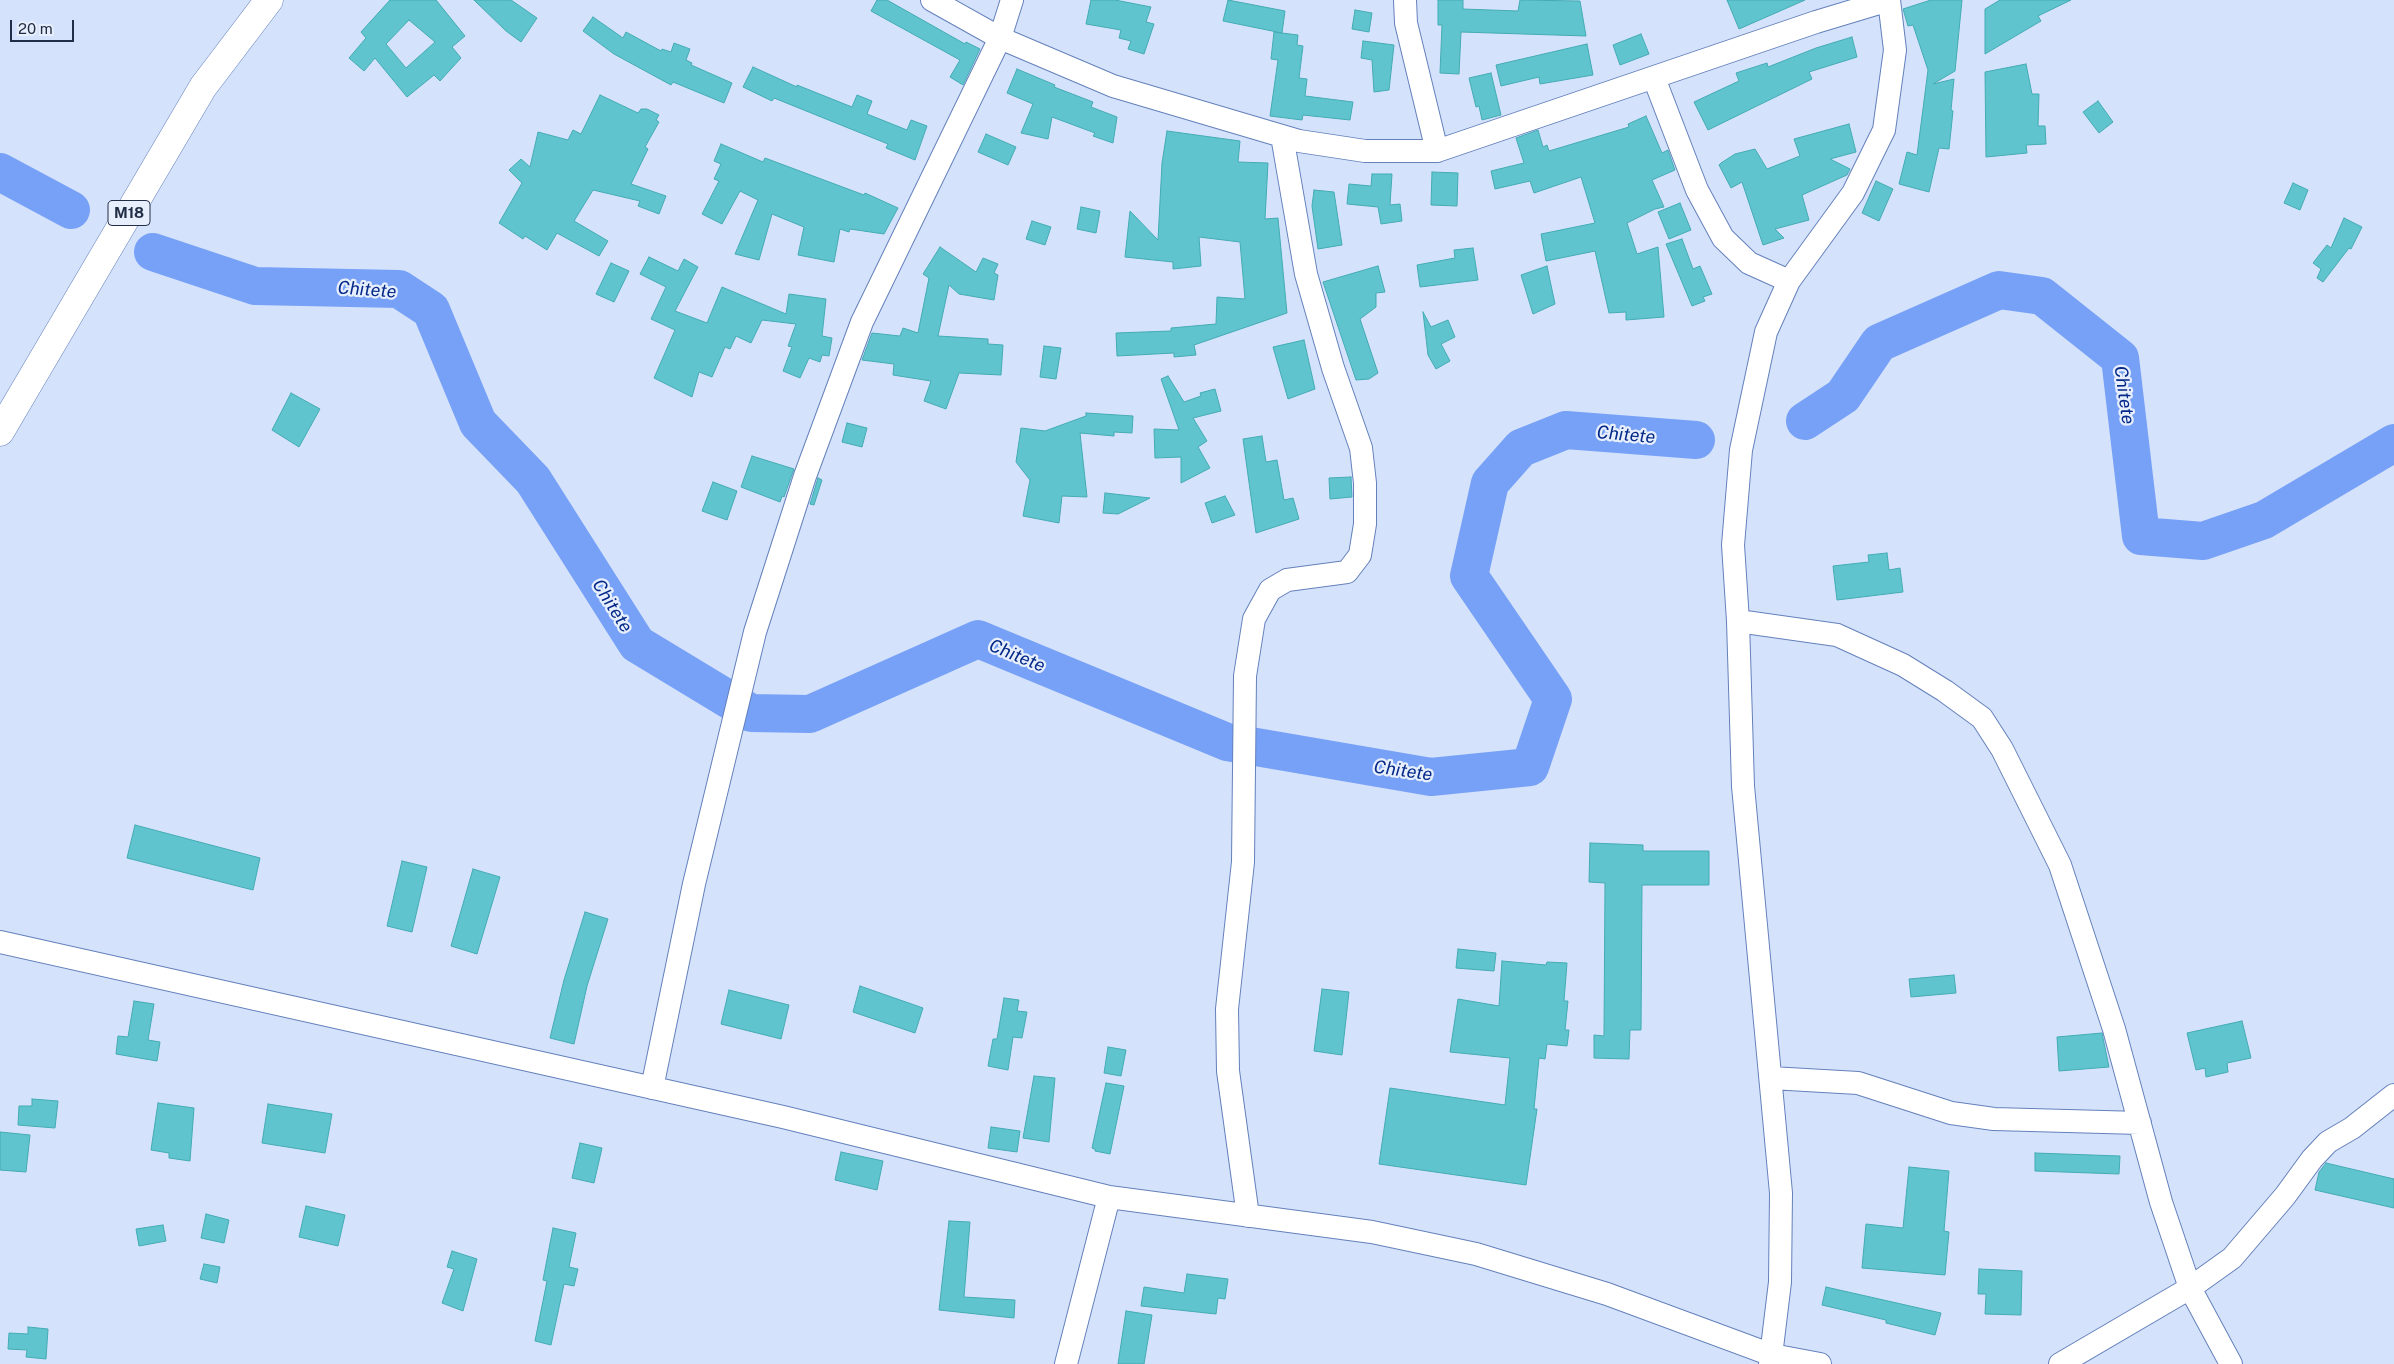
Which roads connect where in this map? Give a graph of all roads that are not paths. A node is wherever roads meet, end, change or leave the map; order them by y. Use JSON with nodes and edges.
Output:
{"nodes":[{"id":1,"x":269,"y":0,"type":"edge"},
{"id":2,"x":932,"y":0,"type":"edge"},
{"id":3,"x":1012,"y":0,"type":"edge"},
{"id":4,"x":1405,"y":0,"type":"edge"},
{"id":5,"x":1889,"y":0,"type":"edge"},
{"id":6,"x":1000,"y":38,"type":"junction"},
{"id":7,"x":1654,"y":78,"type":"junction"},
{"id":8,"x":1282,"y":136,"type":"junction"},
{"id":9,"x":1437,"y":151,"type":"junction"},
{"id":10,"x":1789,"y":282,"type":"junction"},
{"id":11,"x":0,"y":432,"type":"edge"},
{"id":12,"x":1738,"y":622,"type":"junction"},
{"id":13,"x":0,"y":942,"type":"edge"},
{"id":14,"x":1771,"y":1078,"type":"junction"},
{"id":15,"x":652,"y":1088,"type":"junction"},
{"id":16,"x":2394,"y":1095,"type":"edge"},
{"id":17,"x":2140,"y":1123,"type":"junction"},
{"id":18,"x":1108,"y":1197,"type":"junction"},
{"id":19,"x":1248,"y":1216,"type":"junction"},
{"id":20,"x":2190,"y":1288,"type":"junction"},
{"id":21,"x":1771,"y":1360,"type":"edge"},
{"id":22,"x":1066,"y":1364,"type":"edge"},
{"id":23,"x":1820,"y":1364,"type":"edge"},
{"id":24,"x":2060,"y":1364,"type":"edge"},
{"id":25,"x":2231,"y":1364,"type":"edge"}],
"edges":[{"from":1,"to":11,"type":"main road","number":"M18"},
{"from":2,"to":6,"type":"street"},
{"from":3,"to":6,"type":"street"},
{"from":4,"to":9,"type":"street"},
{"from":5,"to":7,"type":"street"},
{"from":5,"to":10,"type":"street"},
{"from":6,"to":8,"type":"street"},
{"from":6,"to":15,"type":"street"},
{"from":7,"to":9,"type":"street"},
{"from":7,"to":10,"type":"street"},
{"from":8,"to":9,"type":"street"},
{"from":8,"to":19,"type":"street"},
{"from":10,"to":12,"type":"street"},
{"from":12,"to":14,"type":"street"},
{"from":12,"to":17,"type":"street"},
{"from":13,"to":15,"type":"street"},
{"from":14,"to":17,"type":"street"},
{"from":14,"to":21,"type":"street"},
{"from":15,"to":18,"type":"street"},
{"from":16,"to":20,"type":"street"},
{"from":17,"to":20,"type":"street"},
{"from":18,"to":19,"type":"street"},
{"from":18,"to":22,"type":"street"},
{"from":19,"to":21,"type":"street"},
{"from":20,"to":24,"type":"street"},
{"from":20,"to":25,"type":"street"},
{"from":21,"to":23,"type":"street"}]}
